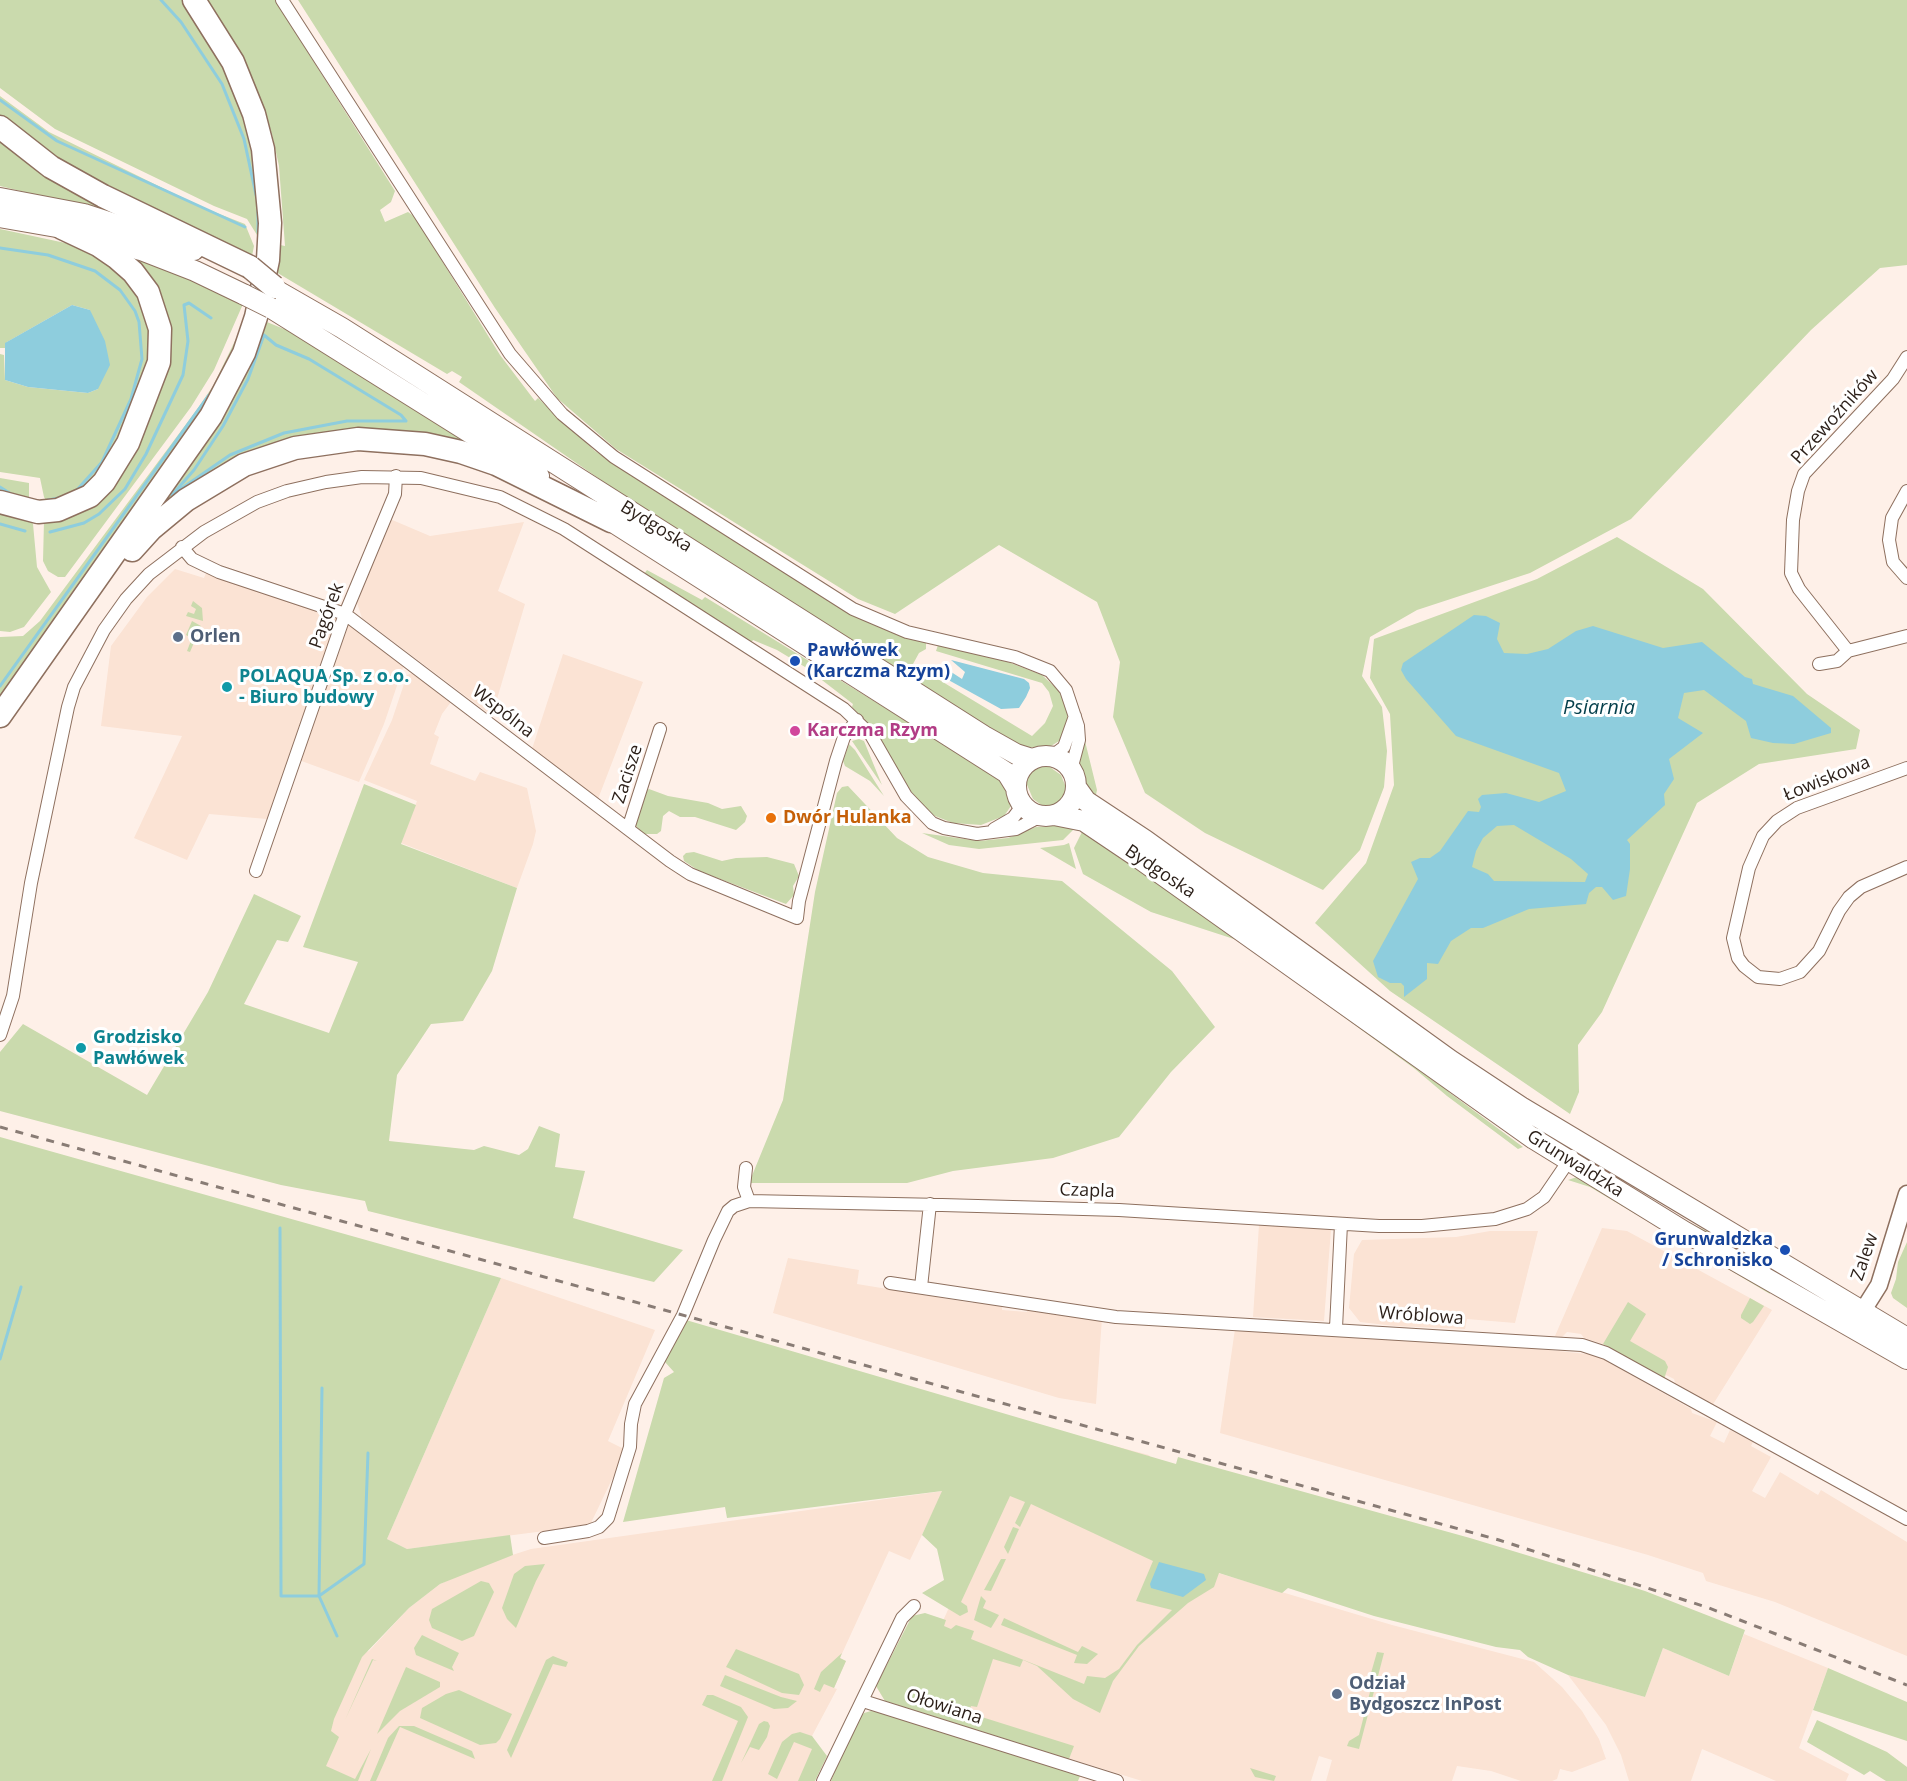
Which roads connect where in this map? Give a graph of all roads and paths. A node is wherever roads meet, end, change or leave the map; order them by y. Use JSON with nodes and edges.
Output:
{"nodes":[{"id":1,"x":194,"y":0,"type":"edge"},
{"id":2,"x":282,"y":0,"type":"edge"},
{"id":3,"x":0,"y":127,"type":"edge"},
{"id":4,"x":0,"y":198,"type":"edge"},
{"id":5,"x":0,"y":217,"type":"edge"},
{"id":6,"x":62,"y":228,"type":"junction"},
{"id":7,"x":248,"y":279,"type":"junction"},
{"id":8,"x":275,"y":294,"type":"junction"},
{"id":9,"x":1907,"y":357,"type":"edge"},
{"id":10,"x":1904,"y":371,"type":"edge"},
{"id":11,"x":396,"y":476,"type":"junction"},
{"id":12,"x":1907,"y":491,"type":"edge"},
{"id":13,"x":0,"y":502,"type":"edge"},
{"id":14,"x":611,"y":521,"type":"junction"},
{"id":15,"x":183,"y":547,"type":"junction"},
{"id":16,"x":1907,"y":578,"type":"edge"},
{"id":17,"x":76,"y":607,"type":"junction"},
{"id":18,"x":345,"y":614,"type":"junction"},
{"id":19,"x":1907,"y":636,"type":"edge"},
{"id":20,"x":1848,"y":651,"type":"junction"},
{"id":21,"x":1819,"y":664,"type":"dead end"},
{"id":22,"x":1076,"y":715,"type":"junction"},
{"id":23,"x":0,"y":716,"type":"edge"},
{"id":24,"x":857,"y":720,"type":"junction"},
{"id":25,"x":660,"y":729,"type":"dead end"},
{"id":26,"x":1052,"y":756,"type":"junction"},
{"id":27,"x":1032,"y":759,"type":"junction"},
{"id":28,"x":1907,"y":768,"type":"edge"},
{"id":29,"x":1074,"y":778,"type":"junction"},
{"id":30,"x":1015,"y":786,"type":"junction"},
{"id":31,"x":1022,"y":806,"type":"junction"},
{"id":32,"x":1048,"y":816,"type":"junction"},
{"id":33,"x":628,"y":829,"type":"junction"},
{"id":34,"x":990,"y":831,"type":"junction"},
{"id":35,"x":1907,"y":867,"type":"edge"},
{"id":36,"x":256,"y":871,"type":"dead end"},
{"id":37,"x":1264,"y":937,"type":"junction"},
{"id":38,"x":0,"y":1035,"type":"edge"},
{"id":39,"x":1581,"y":1143,"type":"junction"},
{"id":40,"x":1569,"y":1161,"type":"junction"},
{"id":41,"x":746,"y":1168,"type":"dead end"},
{"id":42,"x":1907,"y":1194,"type":"edge"},
{"id":43,"x":749,"y":1201,"type":"junction"},
{"id":44,"x":930,"y":1204,"type":"junction"},
{"id":45,"x":1341,"y":1224,"type":"junction"},
{"id":46,"x":890,"y":1284,"type":"dead end"},
{"id":47,"x":921,"y":1287,"type":"junction"},
{"id":48,"x":1863,"y":1311,"type":"junction"},
{"id":49,"x":1336,"y":1328,"type":"junction"},
{"id":50,"x":1851,"y":1329,"type":"junction"},
{"id":51,"x":1907,"y":1338,"type":"edge"},
{"id":52,"x":1907,"y":1359,"type":"edge"},
{"id":53,"x":1907,"y":1519,"type":"edge"},
{"id":54,"x":544,"y":1538,"type":"dead end"},
{"id":55,"x":914,"y":1606,"type":"dead end"},
{"id":56,"x":863,"y":1701,"type":"junction"},
{"id":57,"x":823,"y":1781,"type":"edge"},
{"id":58,"x":1117,"y":1781,"type":"edge"}],
"edges":[{"from":1,"to":17,"type":"highway"},
{"from":2,"to":22,"type":"street"},
{"from":3,"to":7,"type":"highway"},
{"from":4,"to":7,"type":"main road"},
{"from":5,"to":6,"type":"main road"},
{"from":6,"to":7,"type":"main road"},
{"from":6,"to":13,"type":"highway"},
{"from":7,"to":8,"type":"highway","bridge":true},
{"from":8,"to":14,"type":"main road","name":"Bydgoska"},
{"from":8,"to":27,"type":"main road","name":"Bydgoska"},
{"from":9,"to":10,"type":"street","name":"Przewoźników"},
{"from":10,"to":20,"type":"street","name":"Przewoźników"},
{"from":11,"to":15,"type":"street"},
{"from":11,"to":18,"type":"street","name":"Pagórek"},
{"from":11,"to":24,"type":"street"},
{"from":12,"to":16,"type":"street"},
{"from":14,"to":17,"type":"highway"},
{"from":14,"to":30,"type":"main road","name":"Bydgoska"},
{"from":15,"to":18,"type":"street","name":"Wspólna"},
{"from":15,"to":38,"type":"street"},
{"from":17,"to":23,"type":"highway"},
{"from":18,"to":33,"type":"street","name":"Wspólna"},
{"from":18,"to":36,"type":"street","name":"Pagórek"},
{"from":19,"to":20,"type":"street"},
{"from":20,"to":21,"type":"street"},
{"from":22,"to":26,"type":"street"},
{"from":22,"to":29,"type":"street"},
{"from":24,"to":33,"type":"street","name":"Wspólna"},
{"from":24,"to":34,"type":"street"},
{"from":25,"to":33,"type":"street","name":"Zacisze"},
{"from":26,"to":27,"type":"main road"},
{"from":26,"to":29,"type":"main road"},
{"from":27,"to":30,"type":"main road"},
{"from":28,"to":35,"type":"street","name":"Łowiskowa"},
{"from":29,"to":32,"type":"main road"},
{"from":29,"to":37,"type":"main road","name":"Bydgoska"},
{"from":30,"to":31,"type":"main road"},
{"from":31,"to":32,"type":"main road"},
{"from":31,"to":34,"type":"street"},
{"from":32,"to":34,"type":"street"},
{"from":32,"to":37,"type":"main road","name":"Bydgoska"},
{"from":37,"to":39,"type":"main road","name":"Grunwaldzka"},
{"from":37,"to":40,"type":"main road","name":"Grunwaldzka"},
{"from":39,"to":40,"type":"street","name":"Czapla"},
{"from":39,"to":48,"type":"main road","name":"Grunwaldzka"},
{"from":40,"to":45,"type":"street","name":"Czapla"},
{"from":40,"to":50,"type":"main road","name":"Grunwaldzka"},
{"from":41,"to":43,"type":"street"},
{"from":42,"to":48,"type":"street","name":"Zalew"},
{"from":43,"to":44,"type":"street","name":"Czapla"},
{"from":43,"to":54,"type":"street"},
{"from":44,"to":45,"type":"street","name":"Czapla"},
{"from":44,"to":47,"type":"street"},
{"from":45,"to":49,"type":"street"},
{"from":46,"to":47,"type":"street","name":"Wróblowa"},
{"from":47,"to":49,"type":"street","name":"Wróblowa"},
{"from":48,"to":50,"type":"street","name":"Zalew"},
{"from":48,"to":51,"type":"main road","name":"Grunwaldzka"},
{"from":49,"to":53,"type":"street","name":"Wróblowa"},
{"from":50,"to":52,"type":"main road","name":"Grunwaldzka"},
{"from":55,"to":56,"type":"street"},
{"from":56,"to":57,"type":"street"},
{"from":56,"to":58,"type":"street","name":"Ołowiana"}]}
